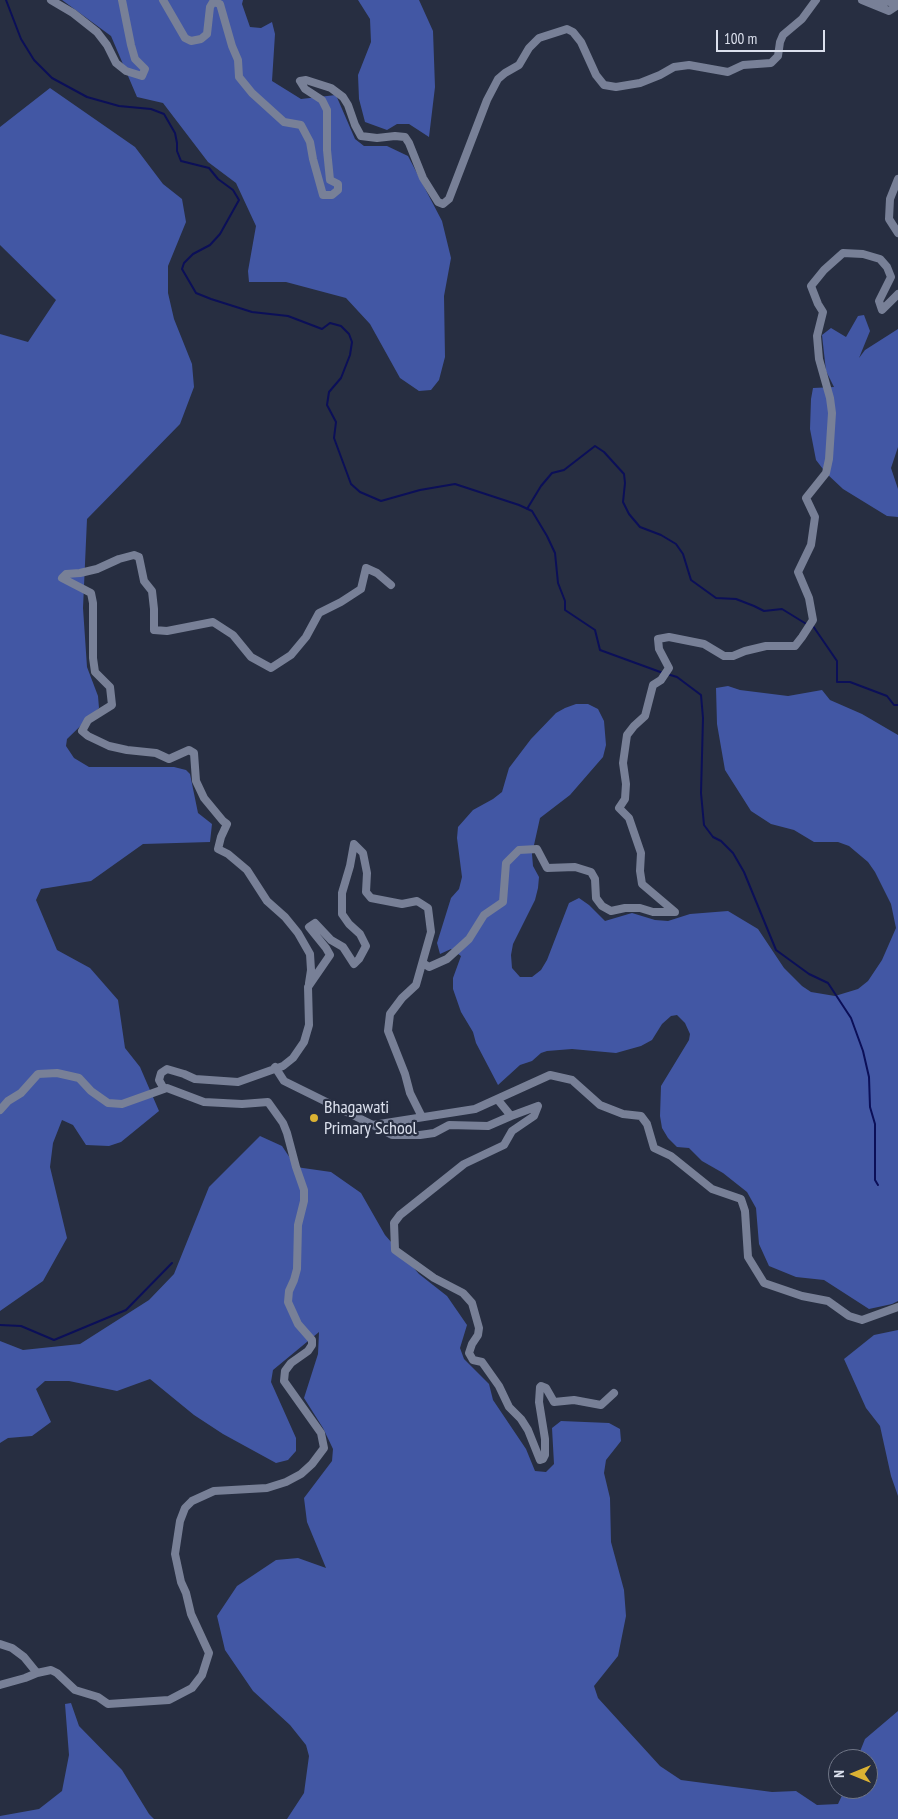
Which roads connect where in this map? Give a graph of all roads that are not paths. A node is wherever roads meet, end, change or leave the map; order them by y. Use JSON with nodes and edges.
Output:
{"nodes":[{"id":1,"x":51,"y":0,"type":"edge"},
{"id":2,"x":122,"y":0,"type":"edge"},
{"id":3,"x":163,"y":0,"type":"edge"},
{"id":4,"x":816,"y":0,"type":"edge"},
{"id":5,"x":862,"y":0,"type":"edge"},
{"id":6,"x":874,"y":0,"type":"edge"},
{"id":7,"x":898,"y":4,"type":"edge"},
{"id":8,"x":898,"y":179,"type":"edge"},
{"id":9,"x":898,"y":233,"type":"edge"},
{"id":10,"x":898,"y":294,"type":"edge"},
{"id":11,"x":391,"y":585,"type":"dead end"},
{"id":12,"x":423,"y":963,"type":"junction"},
{"id":13,"x":308,"y":987,"type":"junction"},
{"id":14,"x":275,"y":1067,"type":"junction"},
{"id":15,"x":164,"y":1089,"type":"junction"},
{"id":16,"x":498,"y":1100,"type":"junction"},
{"id":17,"x":0,"y":1110,"type":"edge"},
{"id":18,"x":511,"y":1116,"type":"junction"},
{"id":19,"x":422,"y":1117,"type":"junction"},
{"id":20,"x":372,"y":1125,"type":"junction"},
{"id":21,"x":898,"y":1307,"type":"edge"},
{"id":22,"x":614,"y":1393,"type":"dead end"},
{"id":23,"x":0,"y":1644,"type":"edge"},
{"id":24,"x":37,"y":1672,"type":"junction"},
{"id":25,"x":0,"y":1685,"type":"edge"}],
"edges":[{"from":1,"to":2,"type":"street"},
{"from":3,"to":4,"type":"street"},
{"from":5,"to":7,"type":"street"},
{"from":6,"to":7,"type":"street"},
{"from":8,"to":9,"type":"street"},
{"from":10,"to":12,"type":"street"},
{"from":11,"to":13,"type":"street"},
{"from":12,"to":13,"type":"street"},
{"from":12,"to":19,"type":"street"},
{"from":13,"to":14,"type":"street"},
{"from":14,"to":15,"type":"street"},
{"from":14,"to":20,"type":"street"},
{"from":15,"to":17,"type":"street"},
{"from":15,"to":24,"type":"street"},
{"from":16,"to":18,"type":"street"},
{"from":16,"to":19,"type":"street"},
{"from":16,"to":21,"type":"street"},
{"from":18,"to":20,"type":"street"},
{"from":18,"to":22,"type":"street"},
{"from":19,"to":20,"type":"street"},
{"from":23,"to":24,"type":"street"},
{"from":24,"to":25,"type":"street"}]}
